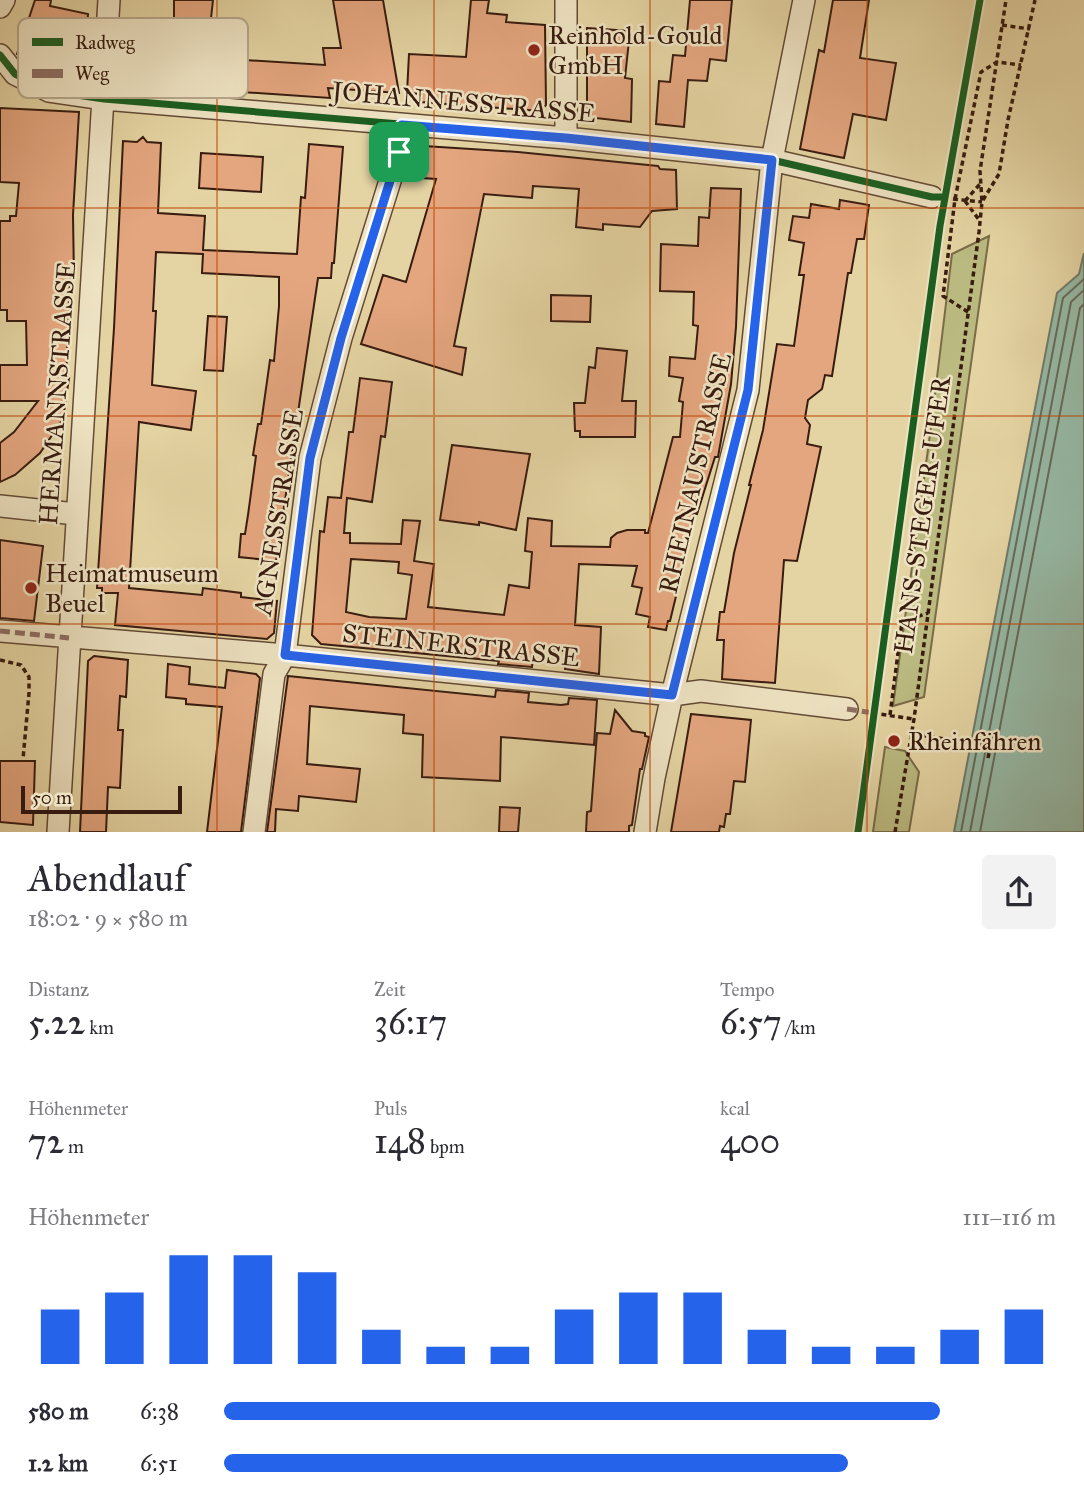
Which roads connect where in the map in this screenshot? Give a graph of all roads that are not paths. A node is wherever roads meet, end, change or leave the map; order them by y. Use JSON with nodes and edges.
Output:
{"nodes":[{"id":1,"x":4,"y":0,"type":"edge"},
{"id":2,"x":109,"y":0,"type":"edge"},
{"id":3,"x":566,"y":0,"type":"edge"},
{"id":4,"x":804,"y":0,"type":"edge"},
{"id":5,"x":0,"y":7,"type":"edge"},
{"id":6,"x":108,"y":18,"type":"edge"},
{"id":7,"x":0,"y":55,"type":"edge"},
{"id":8,"x":18,"y":76,"type":"edge"},
{"id":9,"x":97,"y":98,"type":"edge"},
{"id":10,"x":104,"y":99,"type":"junction"},
{"id":11,"x":402,"y":125,"type":"junction"},
{"id":12,"x":566,"y":138,"type":"junction"},
{"id":13,"x":772,"y":160,"type":"junction"},
{"id":14,"x":932,"y":197,"type":"dead end"},
{"id":15,"x":0,"y":506,"type":"edge"},
{"id":16,"x":76,"y":514,"type":"junction"},
{"id":17,"x":0,"y":631,"type":"edge"},
{"id":18,"x":69,"y":638,"type":"junction"},
{"id":19,"x":285,"y":655,"type":"junction"},
{"id":20,"x":672,"y":695,"type":"junction"},
{"id":21,"x":847,"y":709,"type":"dead end"},
{"id":22,"x":58,"y":832,"type":"edge"},
{"id":23,"x":254,"y":832,"type":"edge"},
{"id":24,"x":645,"y":832,"type":"edge"}],
"edges":[{"from":1,"to":5,"type":"street"},
{"from":2,"to":6,"type":"street","name":"HERMANNSTRASSE"},
{"from":3,"to":12,"type":"street"},
{"from":4,"to":13,"type":"street","name":"RHEINAUSTRASSE"},
{"from":7,"to":8,"type":"street","name":"JOHANNESSTRASSE"},
{"from":9,"to":10,"type":"street","name":"JOHANNESSTRASSE"},
{"from":10,"to":11,"type":"street","name":"JOHANNESSTRASSE"},
{"from":10,"to":16,"type":"street","name":"HERMANNSTRASSE"},
{"from":11,"to":12,"type":"street","name":"JOHANNESSTRASSE"},
{"from":11,"to":19,"type":"street","name":"AGNESSTRASSE"},
{"from":12,"to":13,"type":"street","name":"JOHANNESSTRASSE"},
{"from":13,"to":14,"type":"street","name":"JOHANNESSTRASSE"},
{"from":13,"to":20,"type":"street","name":"RHEINAUSTRASSE"},
{"from":15,"to":16,"type":"street"},
{"from":16,"to":18,"type":"street","name":"HERMANNSTRASSE"},
{"from":17,"to":18,"type":"street","name":"STEINERSTRASSE"},
{"from":18,"to":19,"type":"street","name":"STEINERSTRASSE"},
{"from":18,"to":22,"type":"street","name":"HERMANNSTRASSE"},
{"from":19,"to":20,"type":"street","name":"STEINERSTRASSE"},
{"from":19,"to":23,"type":"street","name":"AGNESSTRASSE"},
{"from":20,"to":21,"type":"street","name":"STEINERSTRASSE"},
{"from":20,"to":24,"type":"street","name":"RHEINAUSTRASSE"}]}
